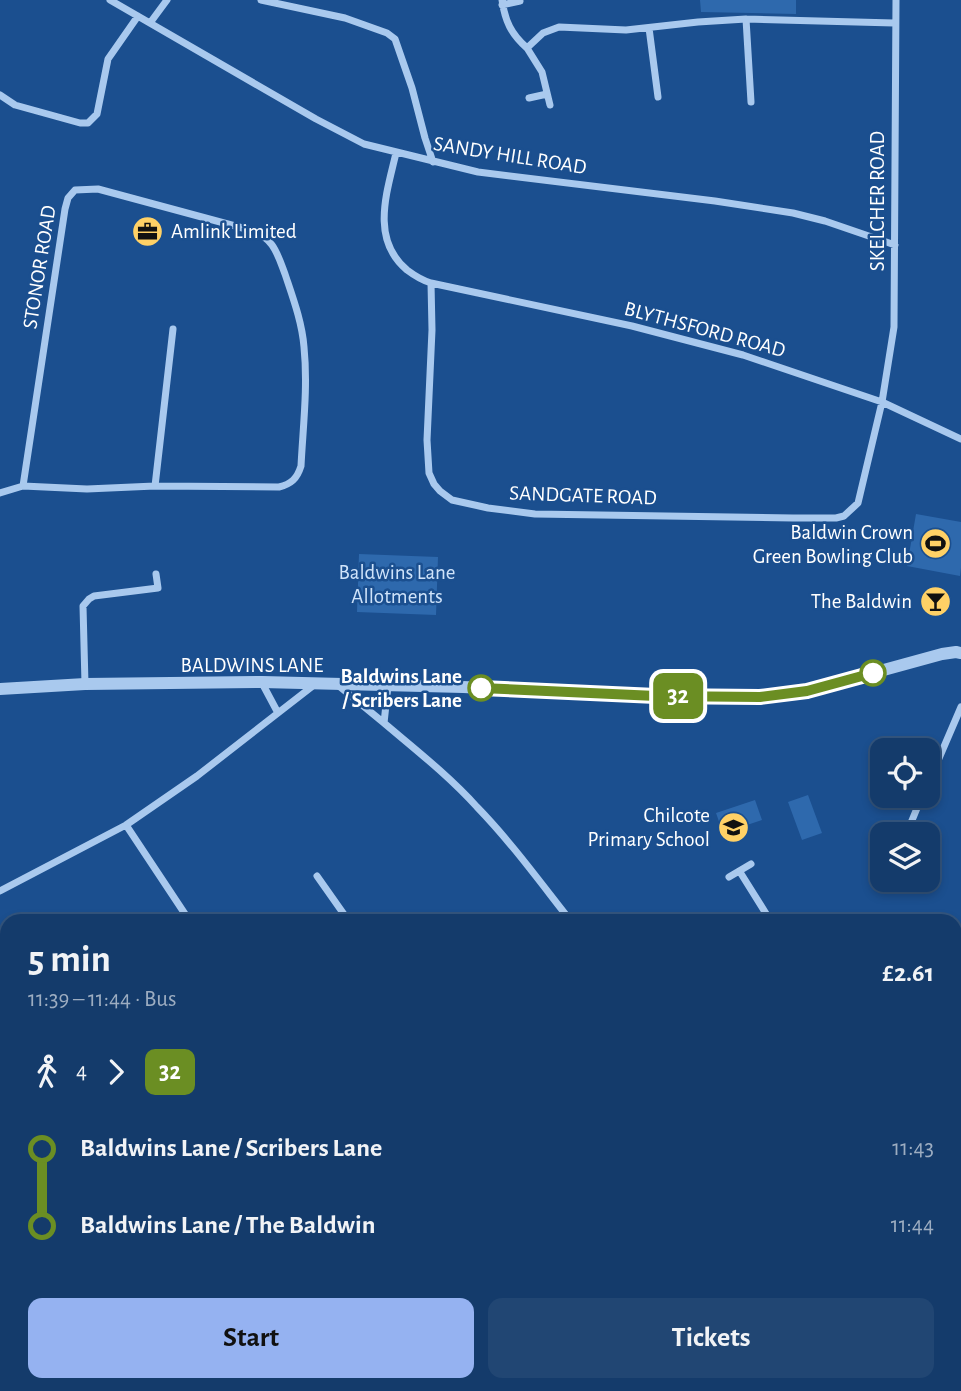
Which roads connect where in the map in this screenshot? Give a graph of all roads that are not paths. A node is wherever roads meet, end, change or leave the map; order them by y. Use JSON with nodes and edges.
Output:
{"nodes":[{"id":1,"x":110,"y":0,"type":"edge"},
{"id":2,"x":167,"y":0,"type":"edge"},
{"id":3,"x":261,"y":0,"type":"edge"},
{"id":4,"x":895,"y":0,"type":"edge"},
{"id":5,"x":520,"y":1,"type":"edge"},
{"id":6,"x":502,"y":2,"type":"edge"},
{"id":7,"x":138,"y":16,"type":"junction"},
{"id":8,"x":746,"y":19,"type":"junction"},
{"id":9,"x":149,"y":23,"type":"junction"},
{"id":10,"x":894,"y":23,"type":"junction"},
{"id":11,"x":649,"y":28,"type":"junction"},
{"id":12,"x":527,"y":48,"type":"junction"},
{"id":13,"x":547,"y":94,"type":"junction"},
{"id":14,"x":0,"y":95,"type":"edge"},
{"id":15,"x":658,"y":97,"type":"dead end"},
{"id":16,"x":529,"y":98,"type":"dead end"},
{"id":17,"x":751,"y":102,"type":"dead end"},
{"id":18,"x":550,"y":105,"type":"dead end"},
{"id":19,"x":396,"y":153,"type":"junction"},
{"id":20,"x":433,"y":162,"type":"junction"},
{"id":21,"x":895,"y":246,"type":"junction"},
{"id":22,"x":430,"y":283,"type":"junction"},
{"id":23,"x":173,"y":329,"type":"dead end"},
{"id":24,"x":882,"y":402,"type":"junction"},
{"id":25,"x":961,"y":439,"type":"edge"},
{"id":26,"x":23,"y":486,"type":"junction"},
{"id":27,"x":155,"y":486,"type":"junction"},
{"id":28,"x":0,"y":493,"type":"edge"},
{"id":29,"x":156,"y":574,"type":"dead end"},
{"id":30,"x":961,"y":653,"type":"edge"},
{"id":31,"x":262,"y":682,"type":"junction"},
{"id":32,"x":85,"y":684,"type":"junction"},
{"id":33,"x":337,"y":684,"type":"junction"},
{"id":34,"x":315,"y":685,"type":"junction"},
{"id":35,"x":388,"y":686,"type":"junction"},
{"id":36,"x":0,"y":689,"type":"edge"},
{"id":37,"x":961,"y":707,"type":"edge"},
{"id":38,"x":278,"y":713,"type":"junction"},
{"id":39,"x":384,"y":723,"type":"junction"},
{"id":40,"x":940,"y":756,"type":"edge"},
{"id":41,"x":126,"y":825,"type":"junction"},
{"id":42,"x":751,"y":864,"type":"dead end"},
{"id":43,"x":740,"y":872,"type":"junction"},
{"id":44,"x":317,"y":876,"type":"dead end"},
{"id":45,"x":729,"y":877,"type":"dead end"},
{"id":46,"x":0,"y":891,"type":"edge"},
{"id":47,"x":185,"y":914,"type":"edge"},
{"id":48,"x":344,"y":914,"type":"edge"},
{"id":49,"x":565,"y":914,"type":"edge"},
{"id":50,"x":766,"y":914,"type":"edge"}],
"edges":[{"from":1,"to":7,"type":"street","name":"SANDY HILL ROAD"},
{"from":2,"to":9,"type":"street"},
{"from":3,"to":20,"type":"street"},
{"from":4,"to":10,"type":"street","name":"SKELCHER ROAD"},
{"from":5,"to":6,"type":"street"},
{"from":6,"to":12,"type":"street"},
{"from":7,"to":9,"type":"street","name":"SANDY HILL ROAD"},
{"from":7,"to":14,"type":"street"},
{"from":8,"to":10,"type":"street"},
{"from":8,"to":11,"type":"street"},
{"from":8,"to":17,"type":"street"},
{"from":9,"to":19,"type":"street","name":"SANDY HILL ROAD"},
{"from":10,"to":21,"type":"street","name":"SKELCHER ROAD"},
{"from":11,"to":12,"type":"street"},
{"from":11,"to":15,"type":"street"},
{"from":12,"to":13,"type":"street"},
{"from":13,"to":16,"type":"street"},
{"from":13,"to":18,"type":"street"},
{"from":19,"to":20,"type":"street","name":"SANDY HILL ROAD"},
{"from":19,"to":22,"type":"street"},
{"from":20,"to":21,"type":"street","name":"SANDY HILL ROAD"},
{"from":21,"to":24,"type":"street","name":"SKELCHER ROAD"},
{"from":22,"to":24,"type":"street","name":"BLYTHSFORD ROAD"},
{"from":22,"to":24,"type":"street","name":"SANDGATE ROAD"},
{"from":23,"to":27,"type":"street"},
{"from":24,"to":25,"type":"street","name":"BLYTHSFORD ROAD"},
{"from":26,"to":27,"type":"street","name":"STONOR ROAD"},
{"from":26,"to":27,"type":"street","name":"STONOR ROAD"},
{"from":26,"to":28,"type":"street","name":"STONOR ROAD"},
{"from":29,"to":32,"type":"street"},
{"from":30,"to":35,"type":"street","name":"BALDWINS LANE"},
{"from":31,"to":32,"type":"street","name":"BALDWINS LANE"},
{"from":31,"to":34,"type":"street","name":"BALDWINS LANE"},
{"from":31,"to":38,"type":"street"},
{"from":32,"to":36,"type":"street","name":"BALDWINS LANE"},
{"from":33,"to":34,"type":"street","name":"BALDWINS LANE"},
{"from":33,"to":35,"type":"street","name":"BALDWINS LANE"},
{"from":33,"to":39,"type":"street"},
{"from":34,"to":38,"type":"street"},
{"from":35,"to":39,"type":"street"},
{"from":37,"to":40,"type":"street"},
{"from":38,"to":41,"type":"street"},
{"from":39,"to":49,"type":"street"},
{"from":41,"to":46,"type":"street"},
{"from":41,"to":47,"type":"street"},
{"from":42,"to":43,"type":"street"},
{"from":43,"to":45,"type":"street"},
{"from":43,"to":50,"type":"street"},
{"from":44,"to":48,"type":"street"}]}
